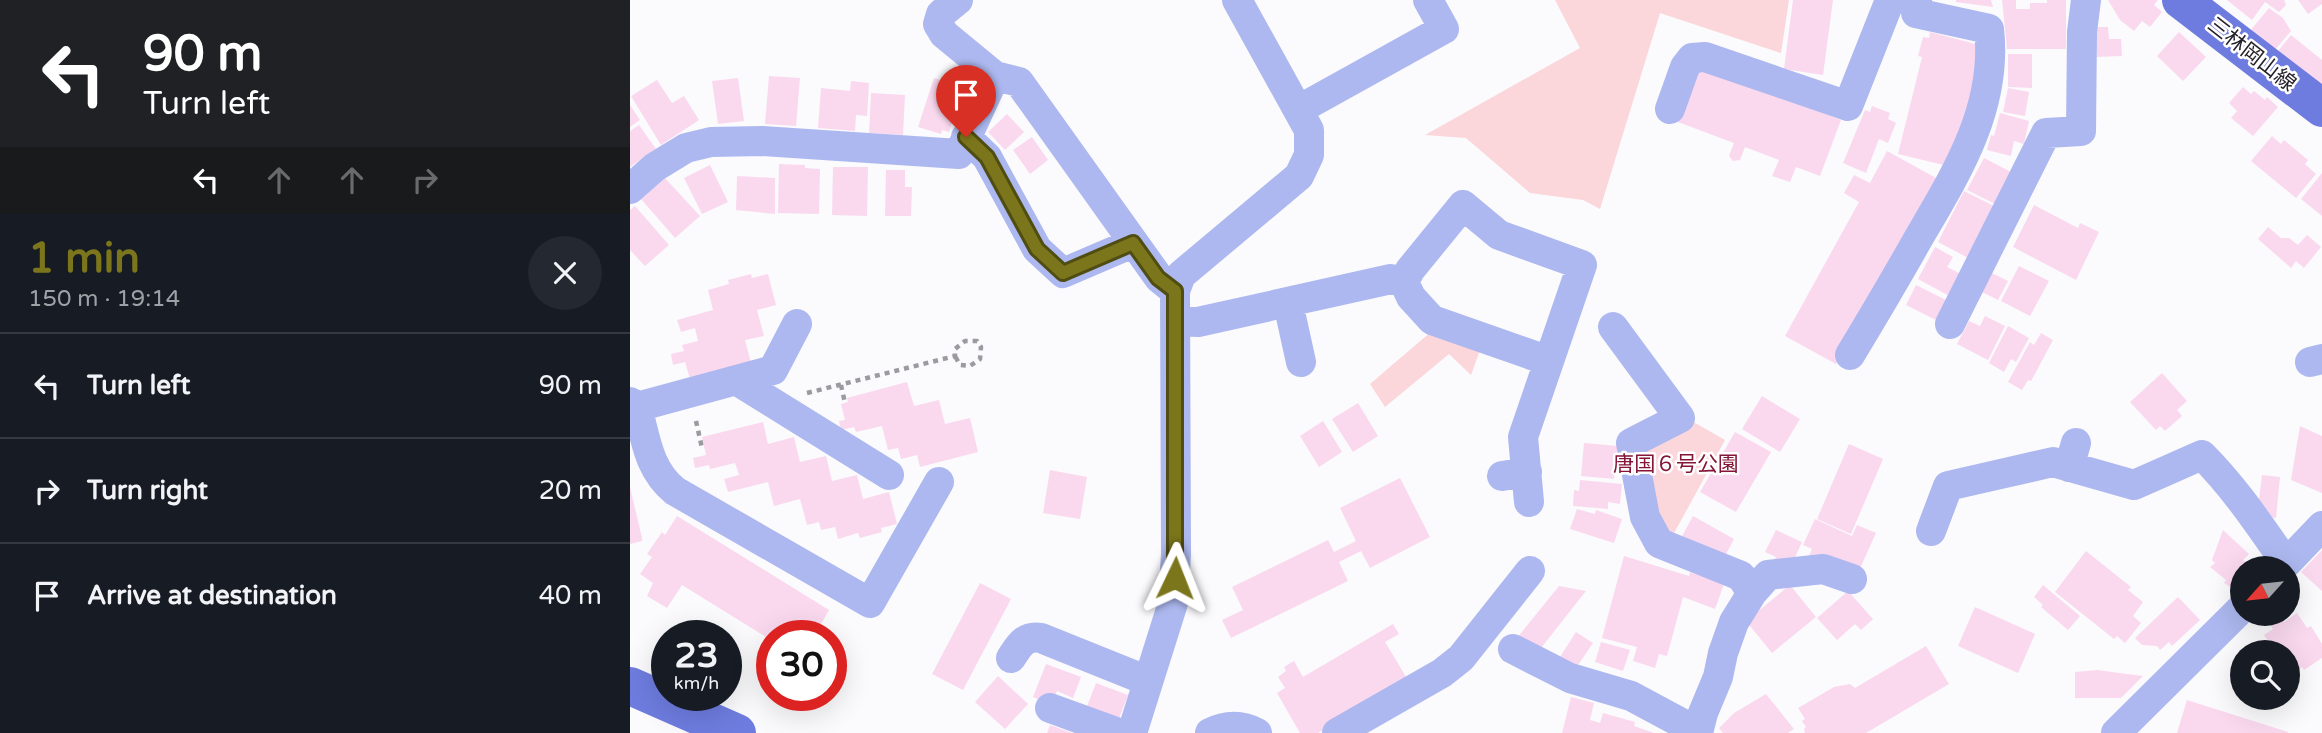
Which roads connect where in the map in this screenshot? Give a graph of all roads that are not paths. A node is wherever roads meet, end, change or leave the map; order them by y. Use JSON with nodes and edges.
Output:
{"nodes":[{"id":1,"x":958,"y":0,"type":"edge"},
{"id":2,"x":1237,"y":0,"type":"edge"},
{"id":3,"x":1428,"y":0,"type":"edge"},
{"id":4,"x":1890,"y":0,"type":"edge"},
{"id":5,"x":1917,"y":0,"type":"edge"},
{"id":6,"x":2086,"y":0,"type":"edge"},
{"id":7,"x":2181,"y":0,"type":"edge"},
{"id":8,"x":995,"y":76,"type":"junction"},
{"id":9,"x":2322,"y":108,"type":"edge"},
{"id":10,"x":1670,"y":109,"type":"dead end"},
{"id":11,"x":1298,"y":110,"type":"junction"},
{"id":12,"x":966,"y":137,"type":"junction"},
{"id":13,"x":630,"y":187,"type":"edge"},
{"id":14,"x":1133,"y":243,"type":"junction"},
{"id":15,"x":1404,"y":282,"type":"junction"},
{"id":16,"x":1175,"y":291,"type":"junction"},
{"id":17,"x":1288,"y":303,"type":"junction"},
{"id":18,"x":1176,"y":321,"type":"junction"},
{"id":19,"x":797,"y":324,"type":"dead end"},
{"id":20,"x":1950,"y":324,"type":"dead end"},
{"id":21,"x":1613,"y":327,"type":"dead end"},
{"id":22,"x":1850,"y":355,"type":"dead end"},
{"id":23,"x":1549,"y":360,"type":"junction"},
{"id":24,"x":1301,"y":362,"type":"dead end"},
{"id":25,"x":736,"y":380,"type":"junction"},
{"id":26,"x":634,"y":404,"type":"edge"},
{"id":27,"x":889,"y":475,"type":"dead end"},
{"id":28,"x":939,"y":482,"type":"dead end"},
{"id":29,"x":1519,"y":483,"type":"dead end"},
{"id":30,"x":2322,"y":526,"type":"edge"},
{"id":31,"x":1931,"y":531,"type":"dead end"},
{"id":32,"x":2276,"y":556,"type":"edge"},
{"id":33,"x":2293,"y":556,"type":"edge"},
{"id":34,"x":1530,"y":571,"type":"dead end"},
{"id":35,"x":1852,"y":579,"type":"dead end"},
{"id":36,"x":1752,"y":593,"type":"junction"},
{"id":37,"x":2230,"y":620,"type":"edge"},
{"id":38,"x":1513,"y":649,"type":"dead end"},
{"id":39,"x":1011,"y":658,"type":"dead end"},
{"id":40,"x":630,"y":661,"type":"edge"},
{"id":41,"x":651,"y":673,"type":"edge"},
{"id":42,"x":1148,"y":681,"type":"junction"},
{"id":43,"x":630,"y":686,"type":"edge"},
{"id":44,"x":1050,"y":708,"type":"dead end"},
{"id":45,"x":716,"y":711,"type":"edge"},
{"id":46,"x":737,"y":733,"type":"edge"},
{"id":47,"x":754,"y":733,"type":"edge"},
{"id":48,"x":1119,"y":733,"type":"edge"},
{"id":49,"x":1132,"y":733,"type":"edge"},
{"id":50,"x":1210,"y":733,"type":"edge"},
{"id":51,"x":1257,"y":733,"type":"edge"},
{"id":52,"x":1337,"y":733,"type":"edge"},
{"id":53,"x":1698,"y":733,"type":"edge"},
{"id":54,"x":2116,"y":733,"type":"edge"}],
"edges":[{"from":1,"to":8,"type":"street"},
{"from":2,"to":11,"type":"street"},
{"from":3,"to":11,"type":"street"},
{"from":4,"to":10,"type":"street"},
{"from":5,"to":22,"type":"street"},
{"from":6,"to":20,"type":"street"},
{"from":7,"to":9,"type":"main road","name":"三林岡山線"},
{"from":8,"to":12,"type":"street"},
{"from":8,"to":14,"type":"street"},
{"from":11,"to":16,"type":"street"},
{"from":12,"to":13,"type":"street"},
{"from":12,"to":14,"type":"street"},
{"from":14,"to":16,"type":"street"},
{"from":15,"to":17,"type":"street"},
{"from":15,"to":23,"type":"street"},
{"from":15,"to":23,"type":"street"},
{"from":16,"to":18,"type":"street"},
{"from":17,"to":18,"type":"street"},
{"from":17,"to":24,"type":"street"},
{"from":18,"to":42,"type":"street"},
{"from":19,"to":25,"type":"street"},
{"from":21,"to":36,"type":"street"},
{"from":23,"to":29,"type":"street"},
{"from":25,"to":26,"type":"street"},
{"from":25,"to":27,"type":"street"},
{"from":26,"to":28,"type":"street"},
{"from":30,"to":33,"type":"street"},
{"from":31,"to":32,"type":"street"},
{"from":34,"to":52,"type":"street"},
{"from":35,"to":36,"type":"street"},
{"from":36,"to":53,"type":"street"},
{"from":37,"to":54,"type":"street"},
{"from":38,"to":53,"type":"street"},
{"from":39,"to":42,"type":"street"},
{"from":40,"to":41,"type":"main road"},
{"from":42,"to":49,"type":"street"},
{"from":43,"to":46,"type":"main road"},
{"from":44,"to":48,"type":"street"},
{"from":45,"to":47,"type":"main road"},
{"from":50,"to":51,"type":"street"}]}
